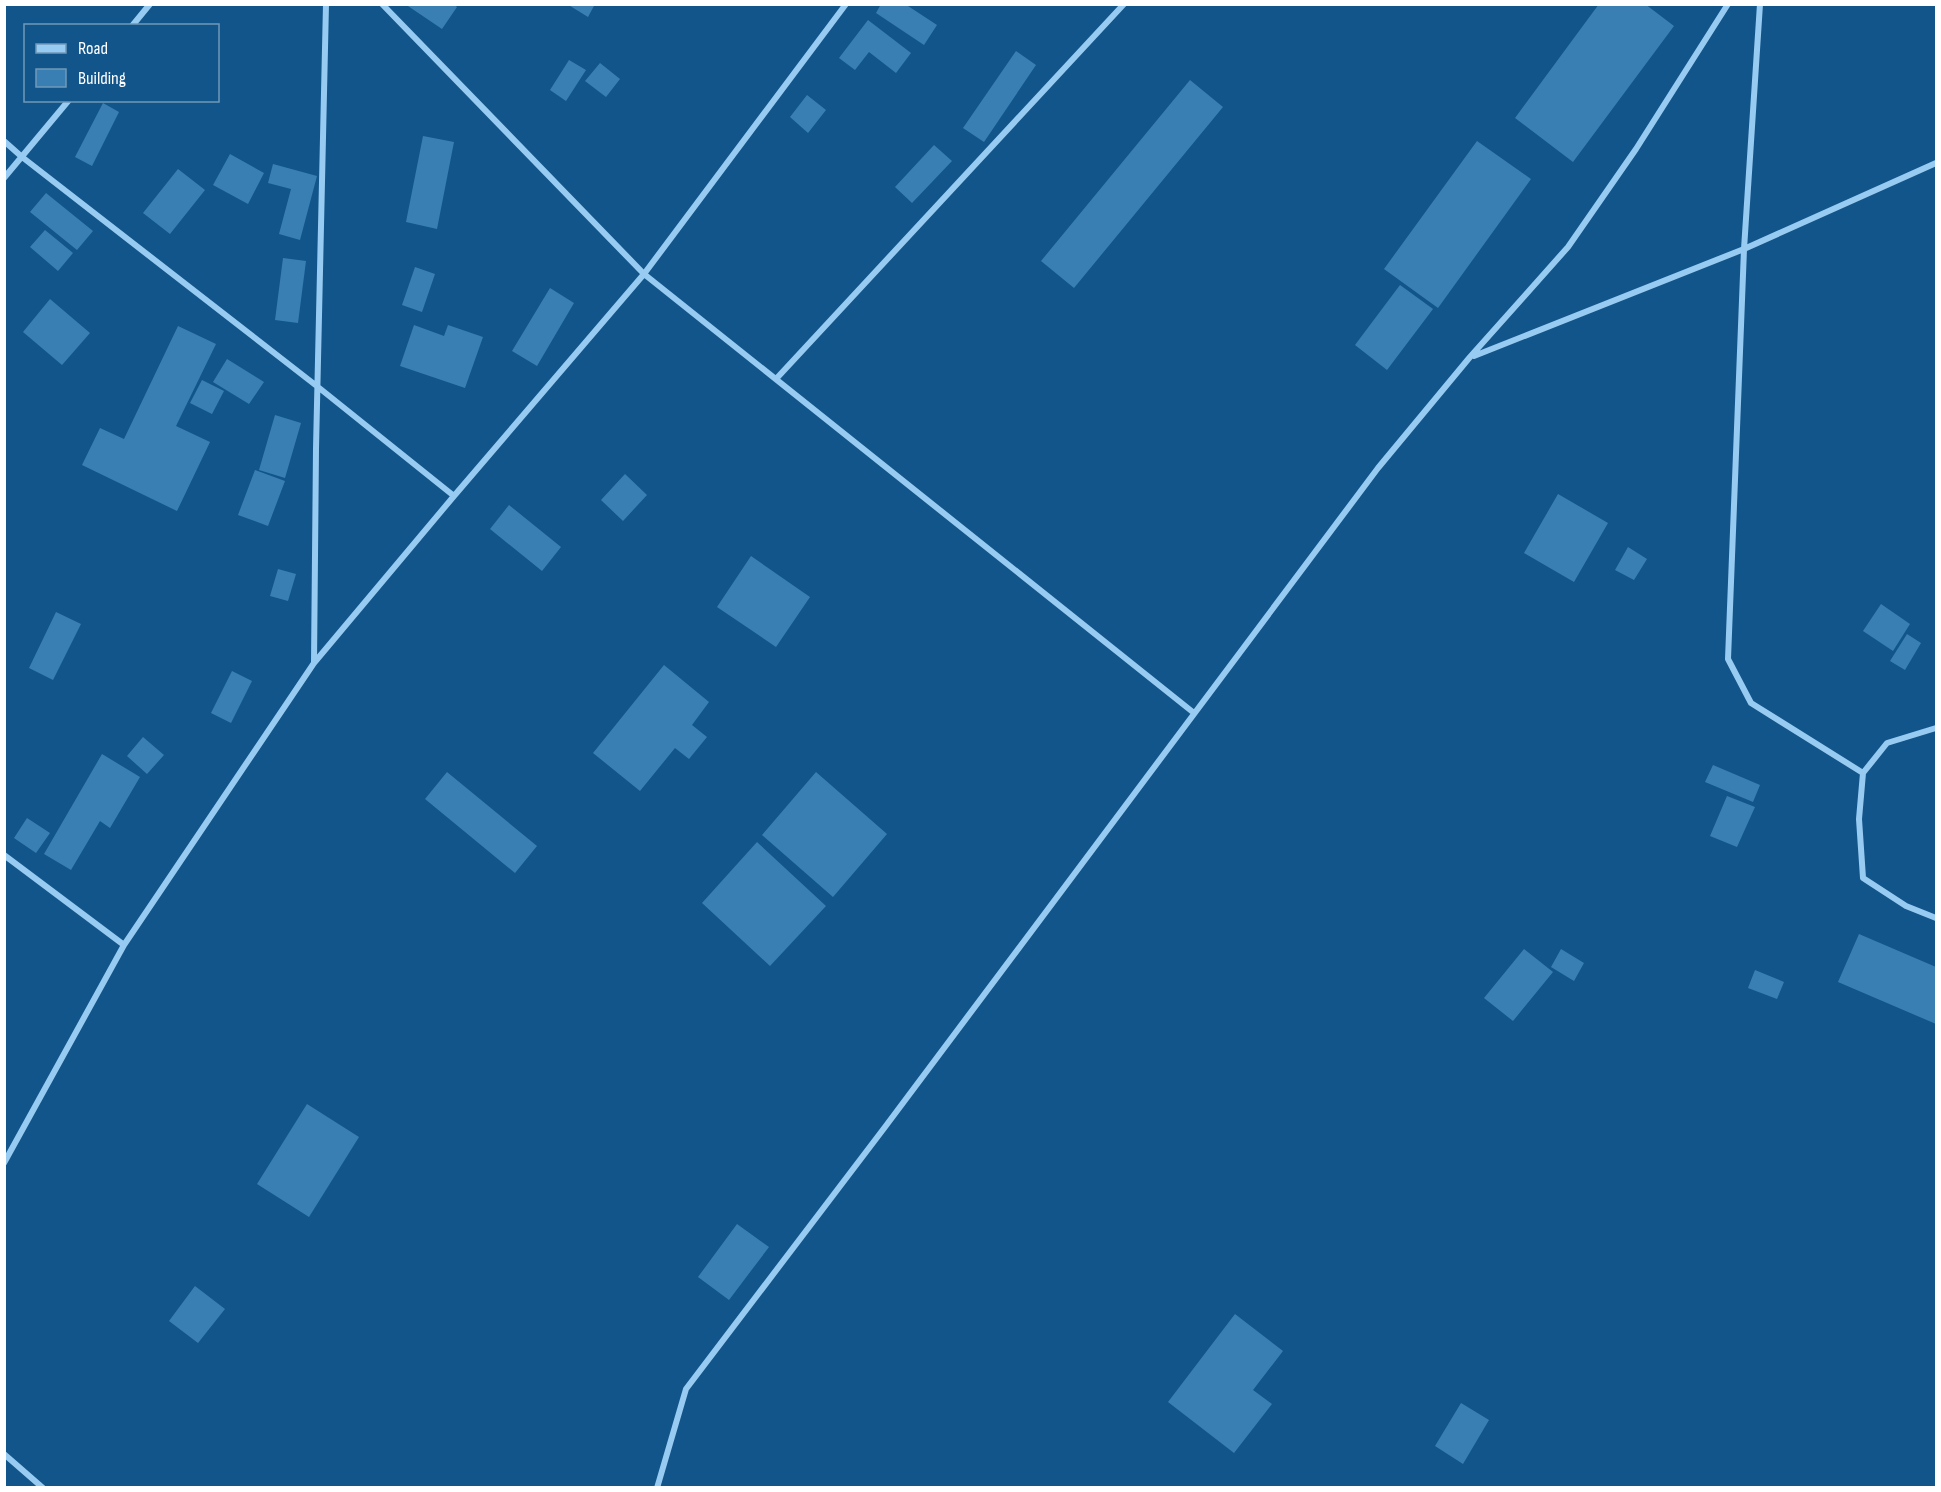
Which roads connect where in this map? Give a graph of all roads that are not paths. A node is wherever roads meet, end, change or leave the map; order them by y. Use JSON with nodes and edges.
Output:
{"nodes":[{"id":1,"x":150,"y":4,"type":"edge"},
{"id":2,"x":326,"y":4,"type":"edge"},
{"id":3,"x":382,"y":4,"type":"edge"},
{"id":4,"x":846,"y":4,"type":"edge"},
{"id":5,"x":1124,"y":4,"type":"edge"},
{"id":6,"x":1728,"y":4,"type":"edge"},
{"id":7,"x":1760,"y":4,"type":"edge"},
{"id":8,"x":134,"y":24,"type":"edge"},
{"id":9,"x":67,"y":102,"type":"edge"},
{"id":10,"x":4,"y":141,"type":"edge"},
{"id":11,"x":22,"y":157,"type":"junction"},
{"id":12,"x":1936,"y":162,"type":"edge"},
{"id":13,"x":4,"y":178,"type":"edge"},
{"id":14,"x":1744,"y":249,"type":"junction"},
{"id":15,"x":644,"y":274,"type":"junction"},
{"id":16,"x":1470,"y":357,"type":"junction"},
{"id":17,"x":776,"y":379,"type":"junction"},
{"id":18,"x":318,"y":387,"type":"junction"},
{"id":19,"x":454,"y":496,"type":"junction"},
{"id":20,"x":314,"y":663,"type":"junction"},
{"id":21,"x":1194,"y":713,"type":"junction"},
{"id":22,"x":1936,"y":728,"type":"edge"},
{"id":23,"x":1863,"y":773,"type":"junction"},
{"id":24,"x":4,"y":855,"type":"edge"},
{"id":25,"x":1936,"y":918,"type":"edge"},
{"id":26,"x":124,"y":945,"type":"junction"},
{"id":27,"x":4,"y":1163,"type":"edge"},
{"id":28,"x":4,"y":1454,"type":"edge"},
{"id":29,"x":43,"y":1488,"type":"edge"},
{"id":30,"x":657,"y":1488,"type":"edge"}],
"edges":[{"from":1,"to":8,"type":"street"},
{"from":2,"to":18,"type":"street"},
{"from":3,"to":15,"type":"street"},
{"from":4,"to":15,"type":"street"},
{"from":5,"to":17,"type":"street"},
{"from":6,"to":16,"type":"street"},
{"from":7,"to":14,"type":"street"},
{"from":9,"to":11,"type":"street"},
{"from":10,"to":11,"type":"street"},
{"from":11,"to":13,"type":"street"},
{"from":11,"to":18,"type":"street"},
{"from":12,"to":14,"type":"street"},
{"from":14,"to":16,"type":"street"},
{"from":14,"to":23,"type":"street"},
{"from":15,"to":17,"type":"street"},
{"from":15,"to":19,"type":"street"},
{"from":16,"to":21,"type":"street"},
{"from":17,"to":21,"type":"street"},
{"from":18,"to":19,"type":"street"},
{"from":18,"to":20,"type":"street"},
{"from":19,"to":20,"type":"street"},
{"from":20,"to":26,"type":"street"},
{"from":21,"to":30,"type":"street"},
{"from":22,"to":23,"type":"street"},
{"from":23,"to":25,"type":"street"},
{"from":24,"to":26,"type":"street"},
{"from":26,"to":27,"type":"street"},
{"from":28,"to":29,"type":"street"}]}
